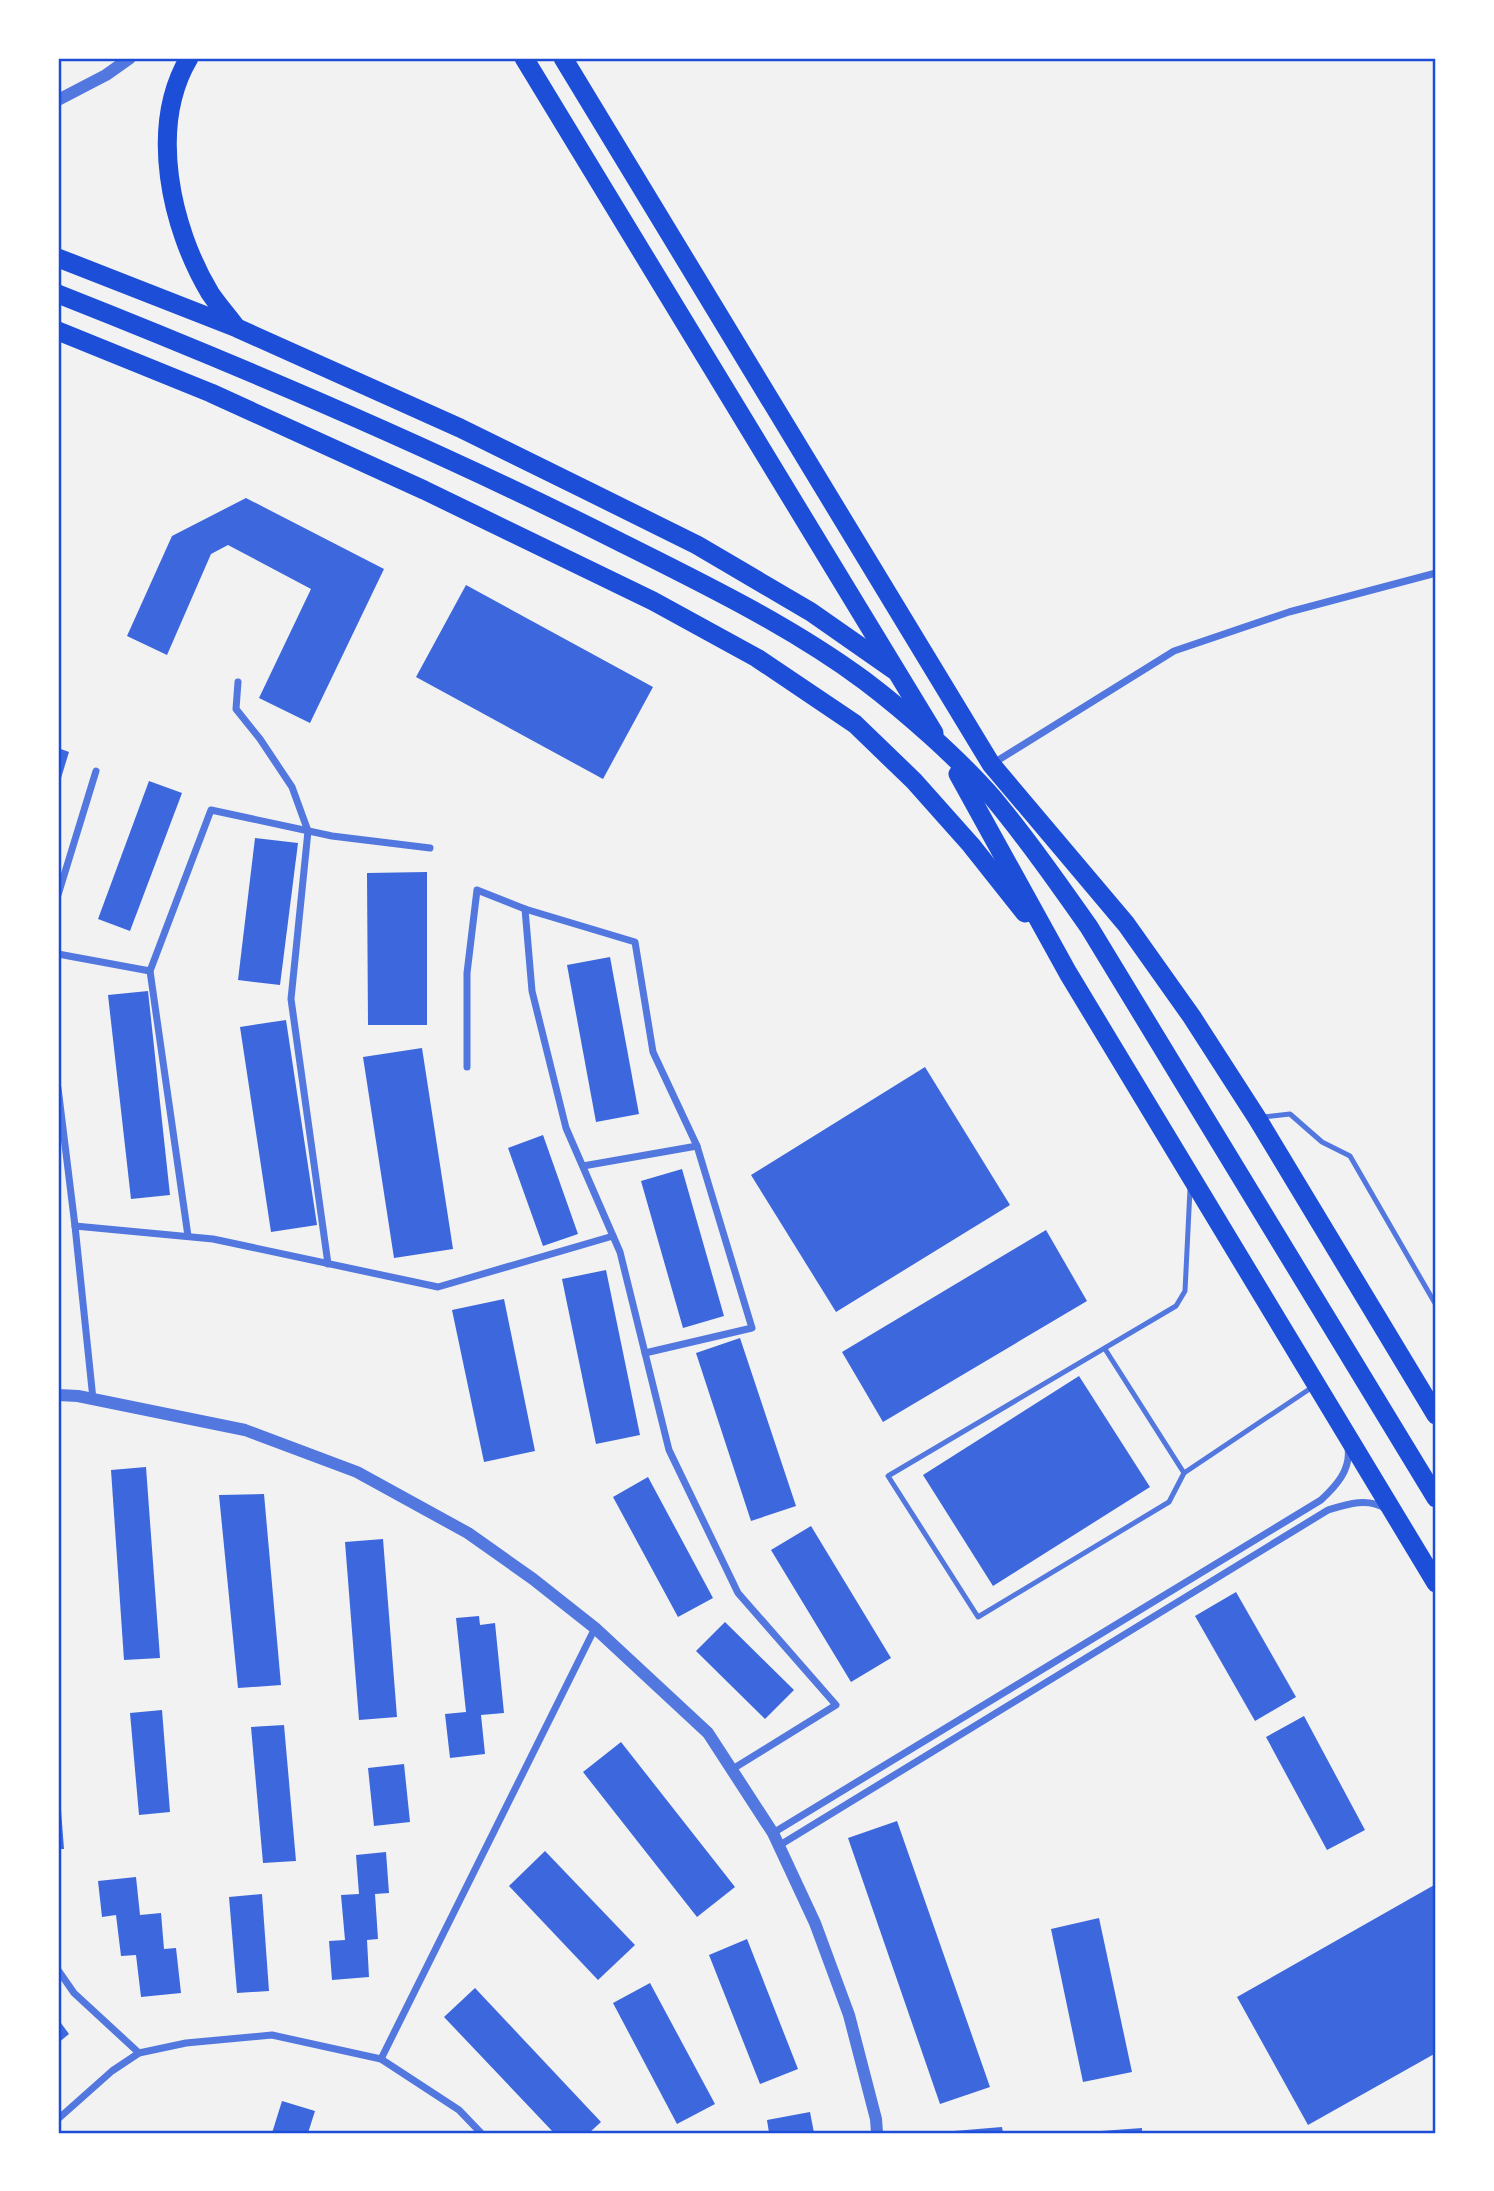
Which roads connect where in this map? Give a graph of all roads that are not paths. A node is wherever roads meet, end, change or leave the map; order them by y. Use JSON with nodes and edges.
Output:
{"nodes":[{"id":1,"x":130,"y":58,"type":"edge"},
{"id":2,"x":524,"y":58,"type":"edge"},
{"id":3,"x":563,"y":58,"type":"edge"},
{"id":4,"x":185,"y":64,"type":"edge"},
{"id":5,"x":58,"y":100,"type":"edge"},
{"id":6,"x":58,"y":258,"type":"edge"},
{"id":7,"x":58,"y":294,"type":"edge"},
{"id":8,"x":237,"y":328,"type":"junction"},
{"id":9,"x":58,"y":331,"type":"edge"},
{"id":10,"x":1436,"y":573,"type":"edge"},
{"id":11,"x":901,"y":675,"type":"junction"},
{"id":12,"x":238,"y":682,"type":"dead end"},
{"id":13,"x":991,"y":764,"type":"junction"},
{"id":14,"x":96,"y":771,"type":"dead end"},
{"id":15,"x":308,"y":831,"type":"junction"},
{"id":16,"x":430,"y":848,"type":"dead end"},
{"id":17,"x":58,"y":895,"type":"edge"},
{"id":18,"x":525,"y":909,"type":"junction"},
{"id":19,"x":58,"y":954,"type":"edge"},
{"id":20,"x":150,"y":971,"type":"junction"},
{"id":21,"x":1068,"y":973,"type":"junction"},
{"id":22,"x":467,"y":1067,"type":"dead end"},
{"id":23,"x":58,"y":1088,"type":"edge"},
{"id":24,"x":1257,"y":1118,"type":"junction"},
{"id":25,"x":697,"y":1146,"type":"junction"},
{"id":26,"x":583,"y":1166,"type":"junction"},
{"id":27,"x":1191,"y":1175,"type":"junction"},
{"id":28,"x":75,"y":1226,"type":"junction"},
{"id":29,"x":188,"y":1236,"type":"junction"},
{"id":30,"x":613,"y":1236,"type":"junction"},
{"id":31,"x":328,"y":1264,"type":"junction"},
{"id":32,"x":1436,"y":1303,"type":"edge"},
{"id":33,"x":1105,"y":1349,"type":"junction"},
{"id":34,"x":645,"y":1353,"type":"junction"},
{"id":35,"x":1316,"y":1384,"type":"junction"},
{"id":36,"x":58,"y":1395,"type":"edge"},
{"id":37,"x":93,"y":1399,"type":"junction"},
{"id":38,"x":1436,"y":1415,"type":"edge"},
{"id":39,"x":1346,"y":1433,"type":"junction"},
{"id":40,"x":1184,"y":1473,"type":"junction"},
{"id":41,"x":1436,"y":1498,"type":"edge"},
{"id":42,"x":1395,"y":1514,"type":"junction"},
{"id":43,"x":1436,"y":1583,"type":"edge"},
{"id":44,"x":595,"y":1628,"type":"junction"},
{"id":45,"x":731,"y":1770,"type":"junction"},
{"id":46,"x":777,"y":1839,"type":"junction"},
{"id":47,"x":58,"y":1970,"type":"edge"},
{"id":48,"x":139,"y":2053,"type":"junction"},
{"id":49,"x":381,"y":2059,"type":"junction"},
{"id":50,"x":58,"y":2119,"type":"edge"},
{"id":51,"x":481,"y":2133,"type":"edge"},
{"id":52,"x":877,"y":2133,"type":"edge"}],
"edges":[{"from":1,"to":5,"type":"street"},
{"from":2,"to":11,"type":"highway"},
{"from":3,"to":13,"type":"highway"},
{"from":4,"to":8,"type":"highway"},
{"from":6,"to":8,"type":"highway"},
{"from":7,"to":41,"type":"highway"},
{"from":8,"to":11,"type":"highway"},
{"from":9,"to":21,"type":"highway"},
{"from":10,"to":13,"type":"street"},
{"from":11,"to":21,"type":"highway"},
{"from":12,"to":15,"type":"street"},
{"from":13,"to":24,"type":"highway"},
{"from":14,"to":17,"type":"street"},
{"from":15,"to":16,"type":"street"},
{"from":15,"to":20,"type":"street"},
{"from":15,"to":31,"type":"street"},
{"from":18,"to":22,"type":"street"},
{"from":18,"to":25,"type":"street"},
{"from":18,"to":26,"type":"street"},
{"from":19,"to":20,"type":"street"},
{"from":20,"to":29,"type":"street"},
{"from":21,"to":27,"type":"highway"},
{"from":23,"to":28,"type":"street"},
{"from":24,"to":32,"type":"lane"},
{"from":24,"to":38,"type":"highway"},
{"from":25,"to":26,"type":"street"},
{"from":25,"to":34,"type":"street"},
{"from":26,"to":30,"type":"street"},
{"from":27,"to":33,"type":"lane"},
{"from":27,"to":35,"type":"highway"},
{"from":28,"to":29,"type":"street"},
{"from":28,"to":37,"type":"street"},
{"from":29,"to":31,"type":"street"},
{"from":30,"to":31,"type":"street"},
{"from":30,"to":34,"type":"street"},
{"from":33,"to":40,"type":"lane"},
{"from":33,"to":40,"type":"lane"},
{"from":34,"to":45,"type":"street"},
{"from":35,"to":39,"type":"highway"},
{"from":35,"to":40,"type":"lane"},
{"from":36,"to":37,"type":"street"},
{"from":37,"to":44,"type":"street"},
{"from":39,"to":42,"type":"highway"},
{"from":39,"to":46,"type":"street"},
{"from":42,"to":43,"type":"highway"},
{"from":42,"to":46,"type":"street"},
{"from":44,"to":45,"type":"street"},
{"from":44,"to":49,"type":"street"},
{"from":45,"to":46,"type":"street"},
{"from":46,"to":52,"type":"street"},
{"from":47,"to":48,"type":"street"},
{"from":48,"to":49,"type":"street"},
{"from":48,"to":50,"type":"street"},
{"from":49,"to":51,"type":"street"}]}
